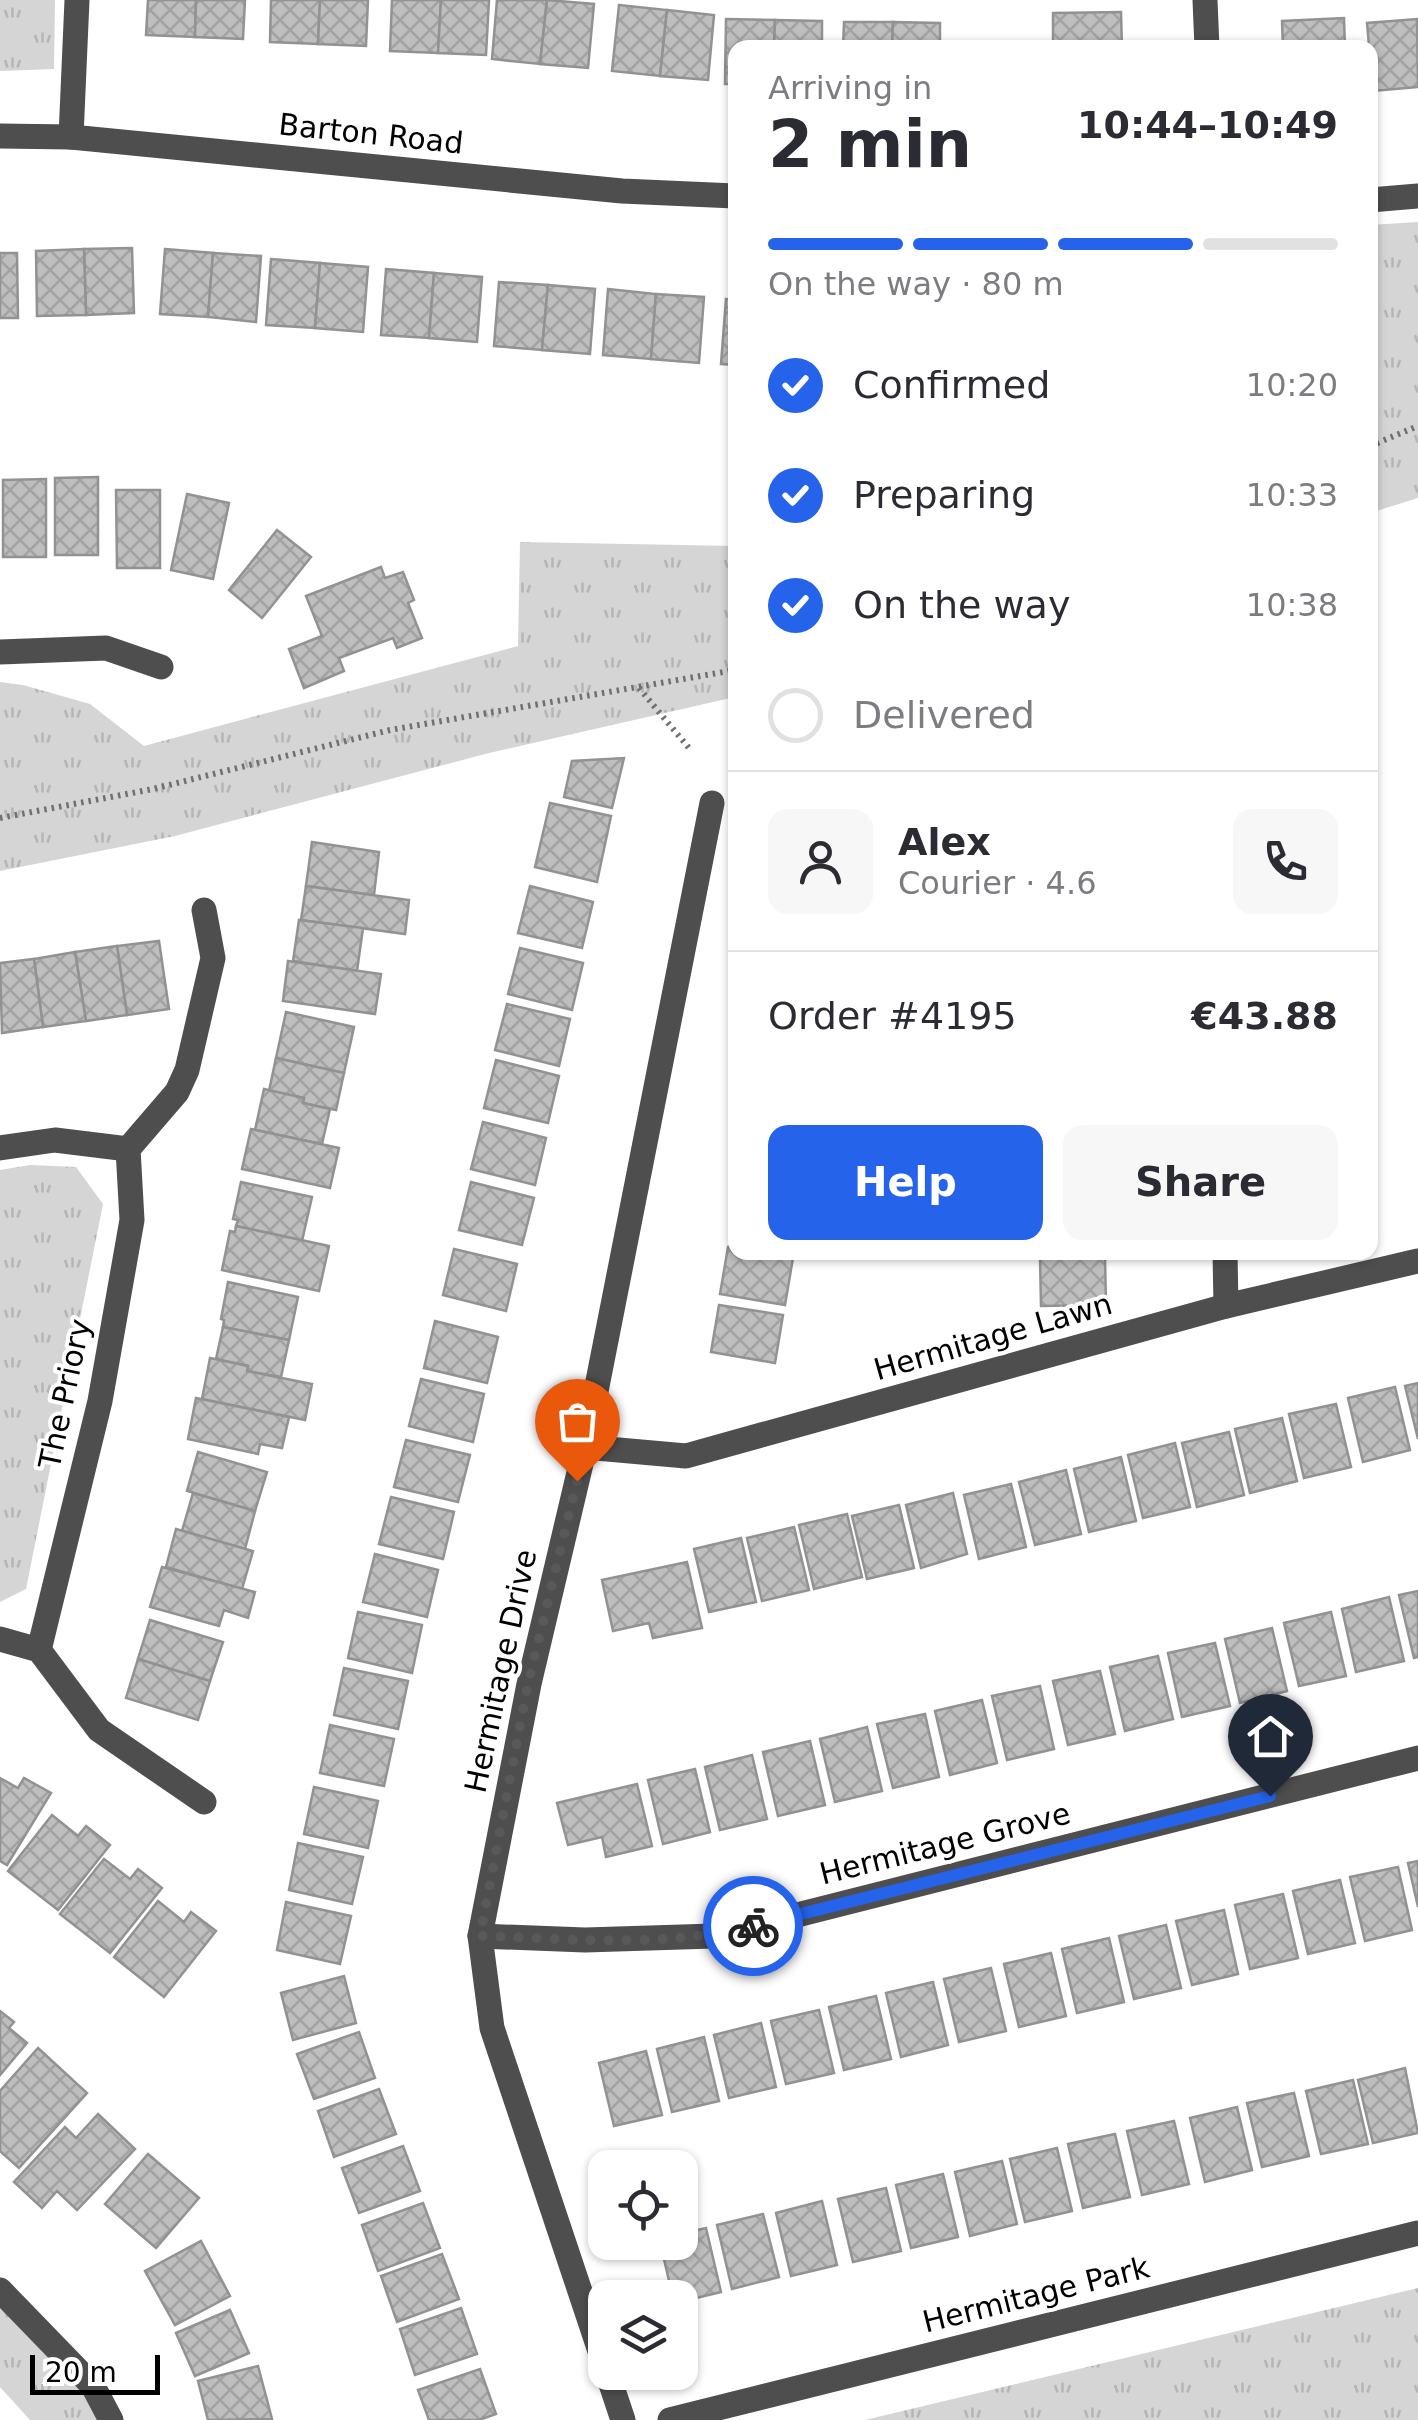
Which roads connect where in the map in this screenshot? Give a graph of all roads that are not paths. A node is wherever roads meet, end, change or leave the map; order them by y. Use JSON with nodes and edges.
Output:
{"nodes":[{"id":1,"x":76,"y":0,"type":"edge"},
{"id":2,"x":1205,"y":0,"type":"edge"},
{"id":3,"x":1206,"y":40,"type":"edge"},
{"id":4,"x":0,"y":136,"type":"edge"},
{"id":5,"x":71,"y":137,"type":"junction"},
{"id":6,"x":728,"y":196,"type":"edge"},
{"id":7,"x":1418,"y":196,"type":"edge"},
{"id":8,"x":1378,"y":199,"type":"edge"},
{"id":9,"x":0,"y":652,"type":"edge"},
{"id":10,"x":161,"y":667,"type":"dead end"},
{"id":11,"x":712,"y":804,"type":"dead end"},
{"id":12,"x":204,"y":910,"type":"dead end"},
{"id":13,"x":0,"y":1148,"type":"edge"},
{"id":14,"x":128,"y":1149,"type":"junction"},
{"id":15,"x":1225,"y":1260,"type":"edge"},
{"id":16,"x":1418,"y":1261,"type":"edge"},
{"id":17,"x":1226,"y":1306,"type":"junction"},
{"id":18,"x":585,"y":1447,"type":"junction"},
{"id":19,"x":0,"y":1639,"type":"edge"},
{"id":20,"x":39,"y":1650,"type":"junction"},
{"id":21,"x":1418,"y":1758,"type":"edge"},
{"id":22,"x":204,"y":1802,"type":"dead end"},
{"id":23,"x":480,"y":1936,"type":"junction"},
{"id":24,"x":1418,"y":2233,"type":"edge"},
{"id":25,"x":0,"y":2290,"type":"edge"},
{"id":26,"x":588,"y":2315,"type":"edge"},
{"id":27,"x":613,"y":2390,"type":"edge"},
{"id":28,"x":110,"y":2420,"type":"edge"},
{"id":29,"x":624,"y":2420,"type":"edge"},
{"id":30,"x":670,"y":2420,"type":"edge"}],
"edges":[{"from":1,"to":5,"type":"street"},
{"from":2,"to":3,"type":"street"},
{"from":4,"to":5,"type":"street","name":"Barton Road"},
{"from":5,"to":6,"type":"street","name":"Barton Road"},
{"from":7,"to":8,"type":"street"},
{"from":9,"to":10,"type":"street"},
{"from":11,"to":18,"type":"street","name":"Hermitage Drive"},
{"from":12,"to":14,"type":"street"},
{"from":13,"to":14,"type":"street"},
{"from":14,"to":20,"type":"street","name":"The Priory"},
{"from":15,"to":17,"type":"street"},
{"from":16,"to":17,"type":"street","name":"Hermitage Lawn"},
{"from":17,"to":18,"type":"street","name":"Hermitage Lawn"},
{"from":18,"to":23,"type":"street","name":"Hermitage Drive"},
{"from":19,"to":20,"type":"street"},
{"from":20,"to":22,"type":"street"},
{"from":21,"to":23,"type":"street","name":"Hermitage Grove"},
{"from":23,"to":26,"type":"street","name":"Hermitage Drive"},
{"from":24,"to":30,"type":"street","name":"Hermitage Park"},
{"from":25,"to":28,"type":"street"},
{"from":27,"to":29,"type":"street","name":"Hermitage Drive"}]}
